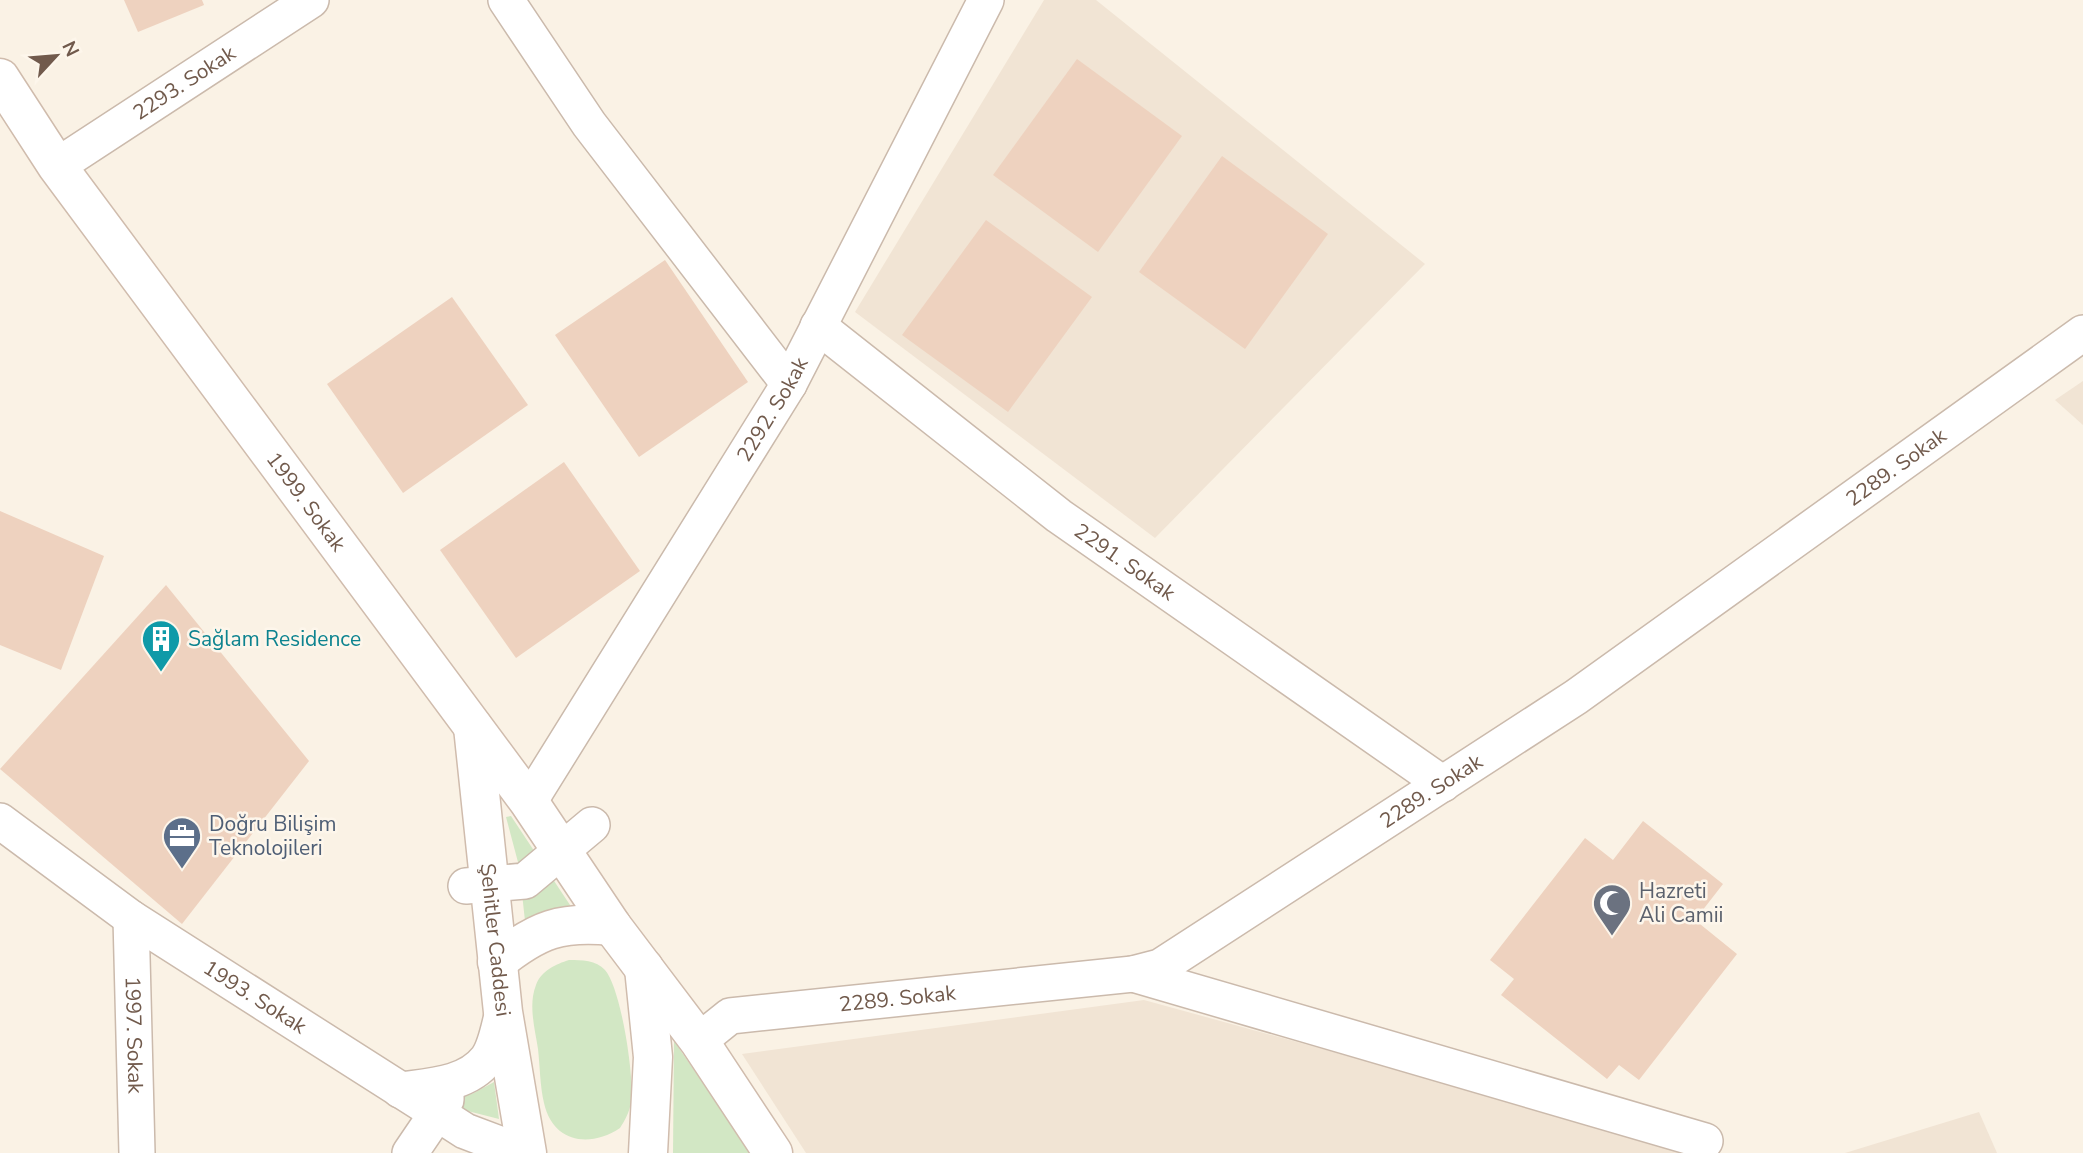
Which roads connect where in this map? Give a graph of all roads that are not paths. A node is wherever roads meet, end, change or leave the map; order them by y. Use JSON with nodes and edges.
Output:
{"nodes":[{"id":1,"x":311,"y":0,"type":"edge"},
{"id":2,"x":506,"y":0,"type":"edge"},
{"id":3,"x":986,"y":0,"type":"edge"},
{"id":4,"x":0,"y":78,"type":"edge"},
{"id":5,"x":57,"y":166,"type":"junction"},
{"id":6,"x":818,"y":326,"type":"junction"},
{"id":7,"x":2083,"y":333,"type":"edge"},
{"id":8,"x":789,"y":384,"type":"junction"},
{"id":9,"x":473,"y":725,"type":"junction"},
{"id":10,"x":1443,"y":784,"type":"junction"},
{"id":11,"x":529,"y":802,"type":"junction"},
{"id":12,"x":0,"y":821,"type":"edge"},
{"id":13,"x":592,"y":825,"type":"dead end"},
{"id":14,"x":562,"y":850,"type":"junction"},
{"id":15,"x":478,"y":885,"type":"junction"},
{"id":16,"x":131,"y":918,"type":"junction"},
{"id":17,"x":612,"y":926,"type":"junction"},
{"id":18,"x":497,"y":962,"type":"junction"},
{"id":19,"x":643,"y":968,"type":"junction"},
{"id":20,"x":1133,"y":974,"type":"junction"},
{"id":21,"x":503,"y":1012,"type":"junction"},
{"id":22,"x":699,"y":1041,"type":"junction"},
{"id":23,"x":439,"y":1095,"type":"junction"},
{"id":24,"x":1705,"y":1141,"type":"dead end"},
{"id":25,"x":137,"y":1153,"type":"edge"},
{"id":26,"x":410,"y":1153,"type":"edge"},
{"id":27,"x":454,"y":1153,"type":"edge"},
{"id":28,"x":525,"y":1153,"type":"edge"},
{"id":29,"x":648,"y":1153,"type":"edge"},
{"id":30,"x":773,"y":1153,"type":"edge"}],
"edges":[{"from":1,"to":5,"type":"street","name":"2293. Sokak"},
{"from":2,"to":8,"type":"street"},
{"from":3,"to":6,"type":"street","name":"2292. Sokak"},
{"from":4,"to":5,"type":"street","name":"1999. Sokak"},
{"from":5,"to":9,"type":"street","name":"1999. Sokak"},
{"from":6,"to":8,"type":"street","name":"2292. Sokak"},
{"from":6,"to":10,"type":"street","name":"2291. Sokak"},
{"from":7,"to":10,"type":"street","name":"2289. Sokak"},
{"from":8,"to":11,"type":"street","name":"2292. Sokak"},
{"from":9,"to":11,"type":"street","name":"1999. Sokak"},
{"from":9,"to":15,"type":"street","name":"Şehitler Caddesi"},
{"from":10,"to":20,"type":"street","name":"2289. Sokak"},
{"from":11,"to":14,"type":"street","name":"1999. Sokak"},
{"from":12,"to":16,"type":"street","name":"1993. Sokak"},
{"from":13,"to":14,"type":"street"},
{"from":14,"to":15,"type":"street"},
{"from":14,"to":17,"type":"street","name":"1999. Sokak"},
{"from":15,"to":18,"type":"street","name":"Şehitler Caddesi"},
{"from":16,"to":23,"type":"street","name":"1993. Sokak"},
{"from":16,"to":25,"type":"street","name":"1997. Sokak"},
{"from":17,"to":18,"type":"street"},
{"from":17,"to":19,"type":"street"},
{"from":18,"to":21,"type":"street","name":"Şehitler Caddesi"},
{"from":19,"to":22,"type":"street"},
{"from":19,"to":29,"type":"street"},
{"from":20,"to":22,"type":"street","name":"2289. Sokak"},
{"from":20,"to":24,"type":"street"},
{"from":21,"to":23,"type":"street"},
{"from":21,"to":28,"type":"street","name":"Şehitler Caddesi"},
{"from":22,"to":30,"type":"street"},
{"from":23,"to":26,"type":"street"},
{"from":23,"to":27,"type":"street"},
{"from":23,"to":28,"type":"street"}]}
